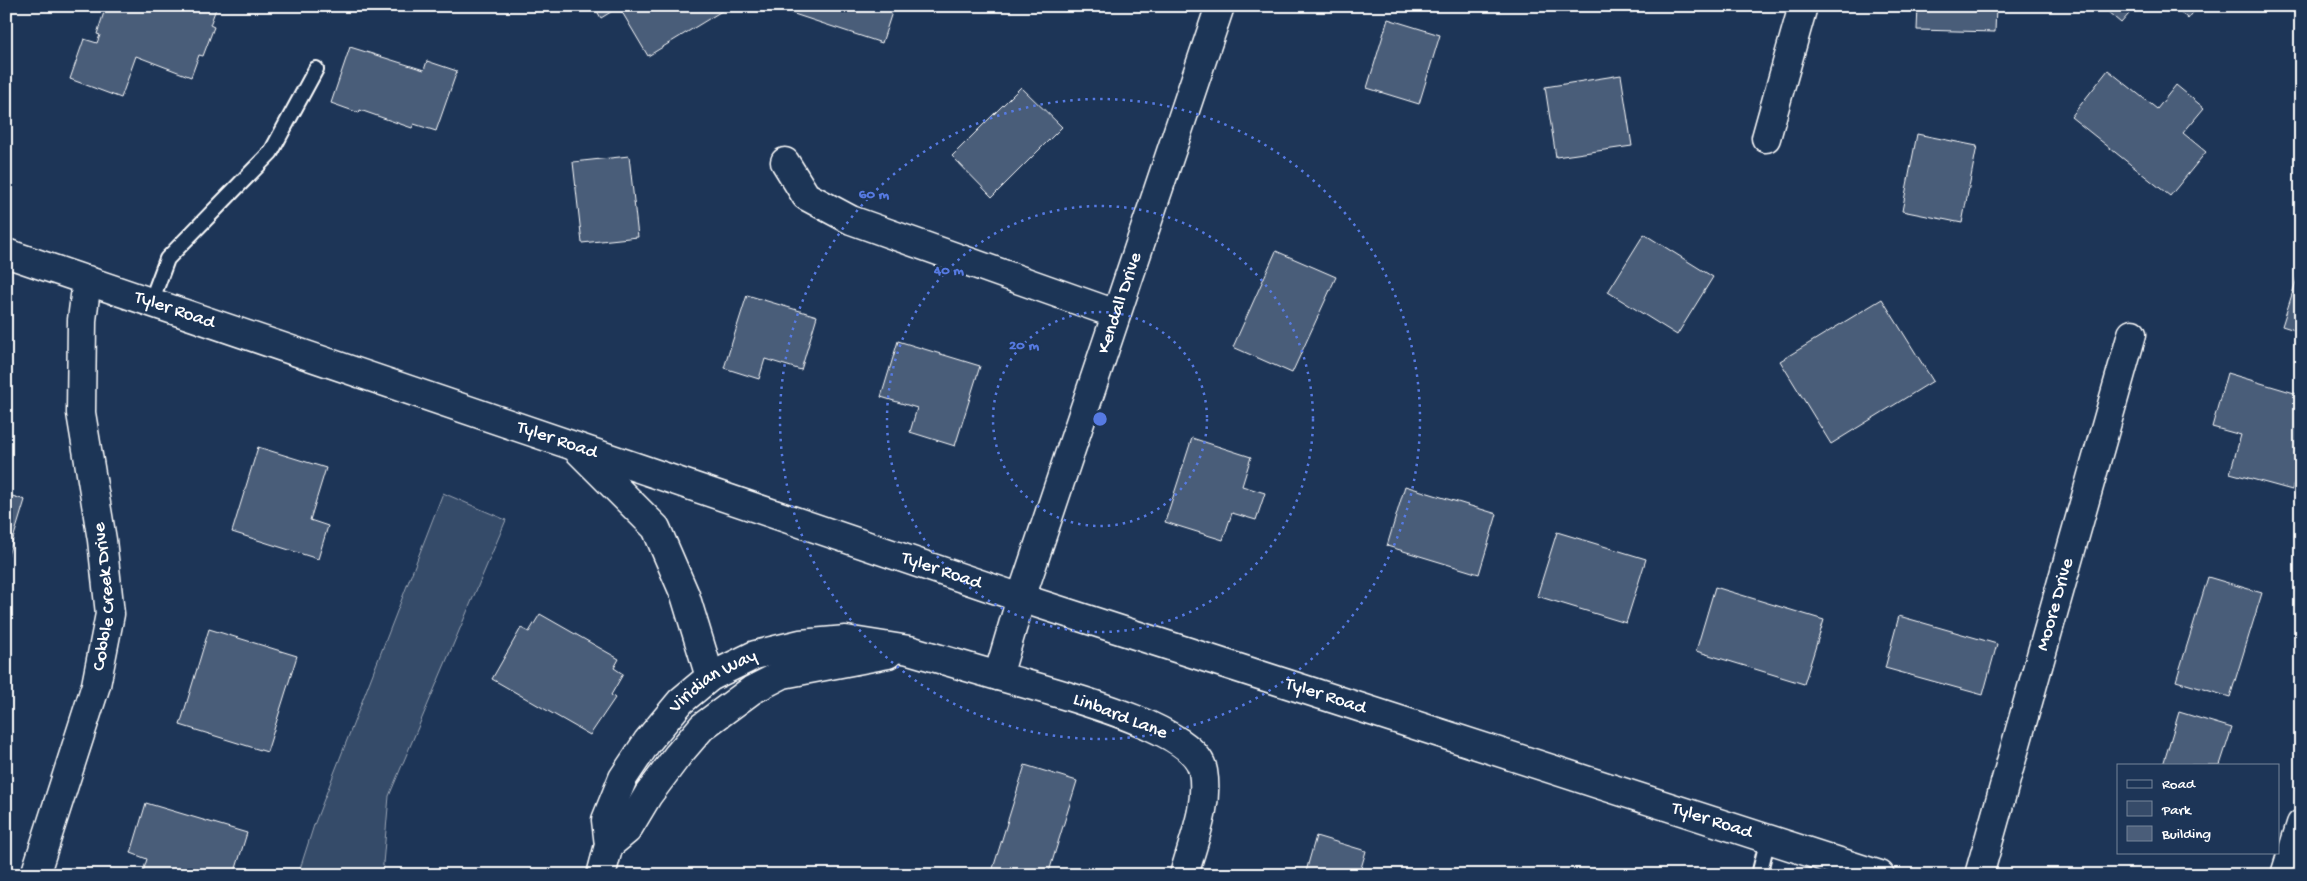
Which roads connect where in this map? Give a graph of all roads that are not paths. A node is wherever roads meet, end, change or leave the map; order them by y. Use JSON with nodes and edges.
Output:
{"nodes":[{"id":1,"x":1220,"y":6,"type":"edge"},
{"id":2,"x":1802,"y":6,"type":"edge"},
{"id":3,"x":316,"y":69,"type":"dead end"},
{"id":4,"x":1766,"y":138,"type":"dead end"},
{"id":5,"x":785,"y":162,"type":"dead end"},
{"id":6,"x":6,"y":253,"type":"edge"},
{"id":7,"x":87,"y":280,"type":"junction"},
{"id":8,"x":151,"y":302,"type":"junction"},
{"id":9,"x":1116,"y":314,"type":"junction"},
{"id":10,"x":2132,"y":334,"type":"dead end"},
{"id":11,"x":574,"y":446,"type":"junction"},
{"id":12,"x":1021,"y":598,"type":"junction"},
{"id":13,"x":909,"y":650,"type":"junction"},
{"id":14,"x":998,"y":676,"type":"junction"},
{"id":15,"x":710,"y":677,"type":"junction"},
{"id":16,"x":2301,"y":824,"type":"edge"},
{"id":17,"x":1768,"y":838,"type":"junction"},
{"id":18,"x":608,"y":845,"type":"junction"},
{"id":19,"x":35,"y":875,"type":"edge"},
{"id":20,"x":601,"y":875,"type":"edge"},
{"id":21,"x":1184,"y":875,"type":"edge"},
{"id":22,"x":1759,"y":875,"type":"edge"},
{"id":23,"x":1880,"y":875,"type":"edge"},
{"id":24,"x":1979,"y":875,"type":"edge"},
{"id":25,"x":2285,"y":875,"type":"edge"}],
"edges":[{"from":1,"to":9,"type":"street","name":"Kendall Drive"},
{"from":2,"to":4,"type":"street"},
{"from":3,"to":8,"type":"lane"},
{"from":5,"to":9,"type":"street"},
{"from":6,"to":7,"type":"street","name":"Tyler Road"},
{"from":7,"to":8,"type":"street","name":"Tyler Road"},
{"from":7,"to":19,"type":"street","name":"Cobble Creek Drive"},
{"from":8,"to":11,"type":"street","name":"Tyler Road"},
{"from":9,"to":12,"type":"street","name":"Kendall Drive"},
{"from":10,"to":24,"type":"street","name":"Moore Drive"},
{"from":11,"to":12,"type":"street","name":"Tyler Road"},
{"from":11,"to":15,"type":"street"},
{"from":12,"to":14,"type":"street"},
{"from":12,"to":17,"type":"street","name":"Tyler Road"},
{"from":13,"to":14,"type":"street","name":"Viridian Way"},
{"from":13,"to":15,"type":"street","name":"Viridian Way"},
{"from":13,"to":18,"type":"street","name":"Viridian Way"},
{"from":14,"to":21,"type":"street","name":"Linbard Lane"},
{"from":15,"to":18,"type":"street","name":"Viridian Way"},
{"from":16,"to":25,"type":"street"},
{"from":17,"to":22,"type":"lane"},
{"from":17,"to":23,"type":"street","name":"Tyler Road"},
{"from":18,"to":20,"type":"street","name":"Viridian Way"}]}
